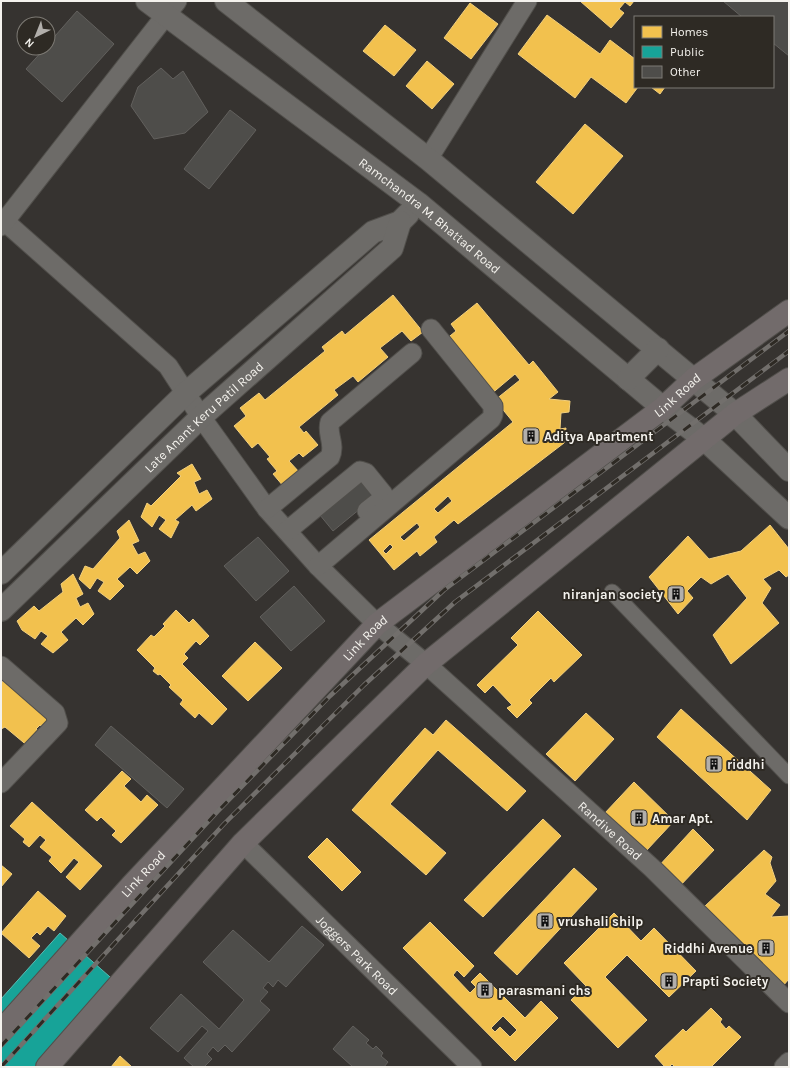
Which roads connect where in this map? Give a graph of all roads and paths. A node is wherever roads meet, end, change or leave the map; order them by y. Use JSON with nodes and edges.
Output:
{"nodes":[{"id":1,"x":147,"y":1,"type":"edge"},
{"id":2,"x":226,"y":1,"type":"edge"},
{"id":3,"x":527,"y":1,"type":"edge"},
{"id":4,"x":172,"y":8,"type":"edge"},
{"id":5,"x":428,"y":159,"type":"junction"},
{"id":6,"x":418,"y":203,"type":"junction"},
{"id":7,"x":2,"y":222,"type":"edge"},
{"id":8,"x":400,"y":222,"type":"junction"},
{"id":9,"x":789,"y":311,"type":"edge"},
{"id":10,"x":431,"y":329,"type":"dead end"},
{"id":11,"x":658,"y":349,"type":"junction"},
{"id":12,"x":412,"y":352,"type":"dead end"},
{"id":13,"x":789,"y":378,"type":"edge"},
{"id":14,"x":628,"y":379,"type":"junction"},
{"id":15,"x":694,"y":380,"type":"junction"},
{"id":16,"x":186,"y":393,"type":"junction"},
{"id":17,"x":663,"y":408,"type":"junction"},
{"id":18,"x":735,"y":414,"type":"junction"},
{"id":19,"x":201,"y":417,"type":"junction"},
{"id":20,"x":704,"y":439,"type":"junction"},
{"id":21,"x":789,"y":470,"type":"edge"},
{"id":22,"x":267,"y":509,"type":"junction"},
{"id":23,"x":789,"y":518,"type":"edge"},
{"id":24,"x":287,"y":531,"type":"junction"},
{"id":25,"x":314,"y":562,"type":"junction"},
{"id":26,"x":1,"y":573,"type":"edge"},
{"id":27,"x":612,"y":592,"type":"dead end"},
{"id":28,"x":1,"y":610,"type":"edge"},
{"id":29,"x":377,"y":624,"type":"junction"},
{"id":30,"x":426,"y":664,"type":"junction"},
{"id":31,"x":1,"y":666,"type":"edge"},
{"id":32,"x":4,"y":774,"type":"edge"},
{"id":33,"x":789,"y":776,"type":"edge"},
{"id":34,"x":243,"y":843,"type":"junction"},
{"id":35,"x":789,"y":1003,"type":"edge"},
{"id":36,"x":1,"y":1031,"type":"edge"},
{"id":37,"x":789,"y":1062,"type":"edge"},
{"id":38,"x":47,"y":1067,"type":"edge"},
{"id":39,"x":472,"y":1067,"type":"edge"},
{"id":40,"x":784,"y":1067,"type":"edge"}],
"edges":[{"from":1,"to":4,"type":"main road","name":"Ramchandra M. Bhattad Road"},
{"from":2,"to":5,"type":"main road"},
{"from":3,"to":5,"type":"street"},
{"from":4,"to":6,"type":"main road","name":"Ramchandra M. Bhattad Road"},
{"from":4,"to":7,"type":"street"},
{"from":5,"to":11,"type":"main road"},
{"from":6,"to":8,"type":"main road","name":"Late Anant Keru Patil Road"},
{"from":6,"to":14,"type":"main road","name":"Ramchandra M. Bhattad Road"},
{"from":7,"to":16,"type":"street","name":"Randive Road"},
{"from":8,"to":16,"type":"main road","name":"Late Anant Keru Patil Road"},
{"from":8,"to":19,"type":"main road","name":"Late Anant Keru Patil Road"},
{"from":9,"to":15,"type":"main road","name":"Link Road"},
{"from":10,"to":25,"type":"street"},
{"from":11,"to":14,"type":"main road"},
{"from":11,"to":15,"type":"main road"},
{"from":12,"to":22,"type":"street"},
{"from":13,"to":18,"type":"main road"},
{"from":14,"to":17,"type":"main road","name":"Ramchandra M. Bhattad Road"},
{"from":15,"to":17,"type":"main road","name":"Link Road"},
{"from":15,"to":18,"type":"main road"},
{"from":16,"to":19,"type":"street","name":"Randive Road"},
{"from":16,"to":26,"type":"main road","name":"Late Anant Keru Patil Road"},
{"from":17,"to":20,"type":"main road","name":"Ramchandra M. Bhattad Road"},
{"from":17,"to":29,"type":"main road","name":"Link Road"},
{"from":18,"to":20,"type":"main road"},
{"from":18,"to":21,"type":"main road"},
{"from":19,"to":22,"type":"street","name":"Randive Road"},
{"from":19,"to":28,"type":"main road","name":"Late Anant Keru Patil Road"},
{"from":20,"to":23,"type":"main road","name":"Ramchandra M. Bhattad Road"},
{"from":20,"to":30,"type":"main road"},
{"from":22,"to":24,"type":"street","name":"Randive Road"},
{"from":24,"to":25,"type":"street","name":"Randive Road"},
{"from":24,"to":25,"type":"street"},
{"from":25,"to":29,"type":"street","name":"Randive Road"},
{"from":27,"to":33,"type":"street"},
{"from":29,"to":30,"type":"street","name":"Randive Road"},
{"from":29,"to":36,"type":"main road","name":"Link Road"},
{"from":30,"to":34,"type":"main road"},
{"from":30,"to":35,"type":"street","name":"Randive Road"},
{"from":31,"to":32,"type":"street"},
{"from":34,"to":38,"type":"main road"},
{"from":34,"to":39,"type":"street","name":"Joggers Park Road"},
{"from":37,"to":40,"type":"street"}]}
